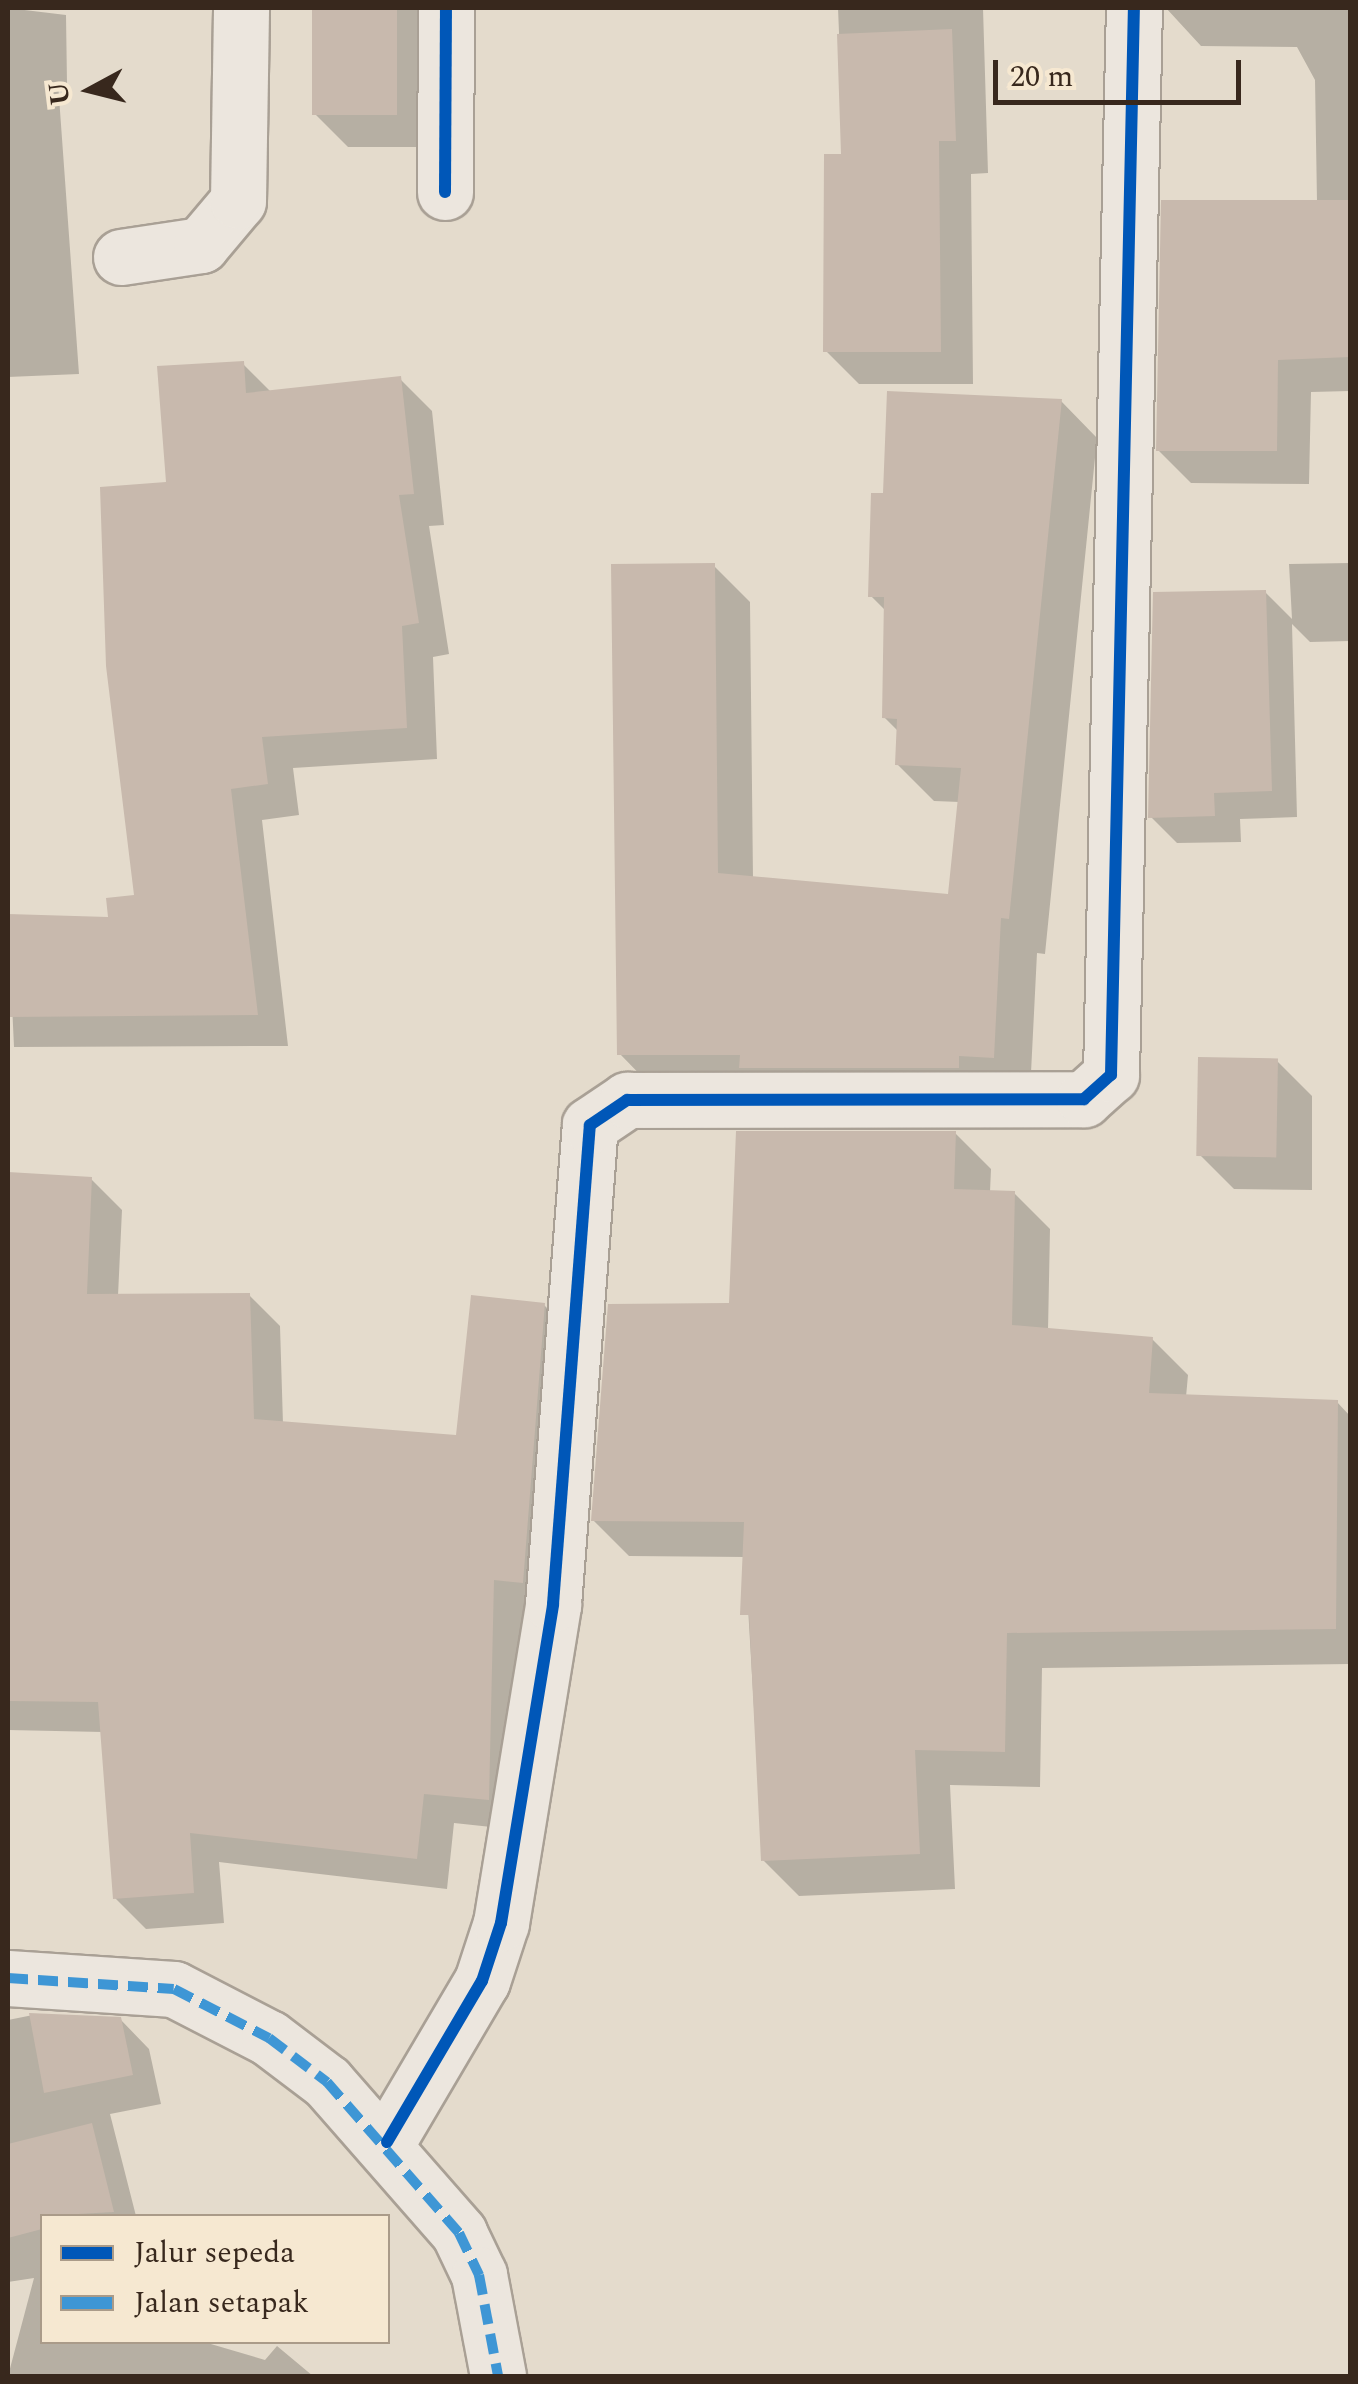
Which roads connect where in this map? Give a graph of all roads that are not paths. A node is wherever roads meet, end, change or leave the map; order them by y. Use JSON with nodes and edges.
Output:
{"nodes":[{"id":1,"x":241,"y":8,"type":"edge"},
{"id":2,"x":446,"y":8,"type":"edge"},
{"id":3,"x":1134,"y":8,"type":"edge"},
{"id":4,"x":445,"y":192,"type":"dead end"},
{"id":5,"x":120,"y":257,"type":"dead end"},
{"id":6,"x":8,"y":1978,"type":"edge"},
{"id":7,"x":386,"y":2142,"type":"junction"},
{"id":8,"x":498,"y":2376,"type":"edge"}],
"edges":[{"from":1,"to":5,"type":"street"},
{"from":2,"to":4,"type":"street"},
{"from":3,"to":7,"type":"street"},
{"from":6,"to":7,"type":"street"},
{"from":7,"to":8,"type":"street"}]}
